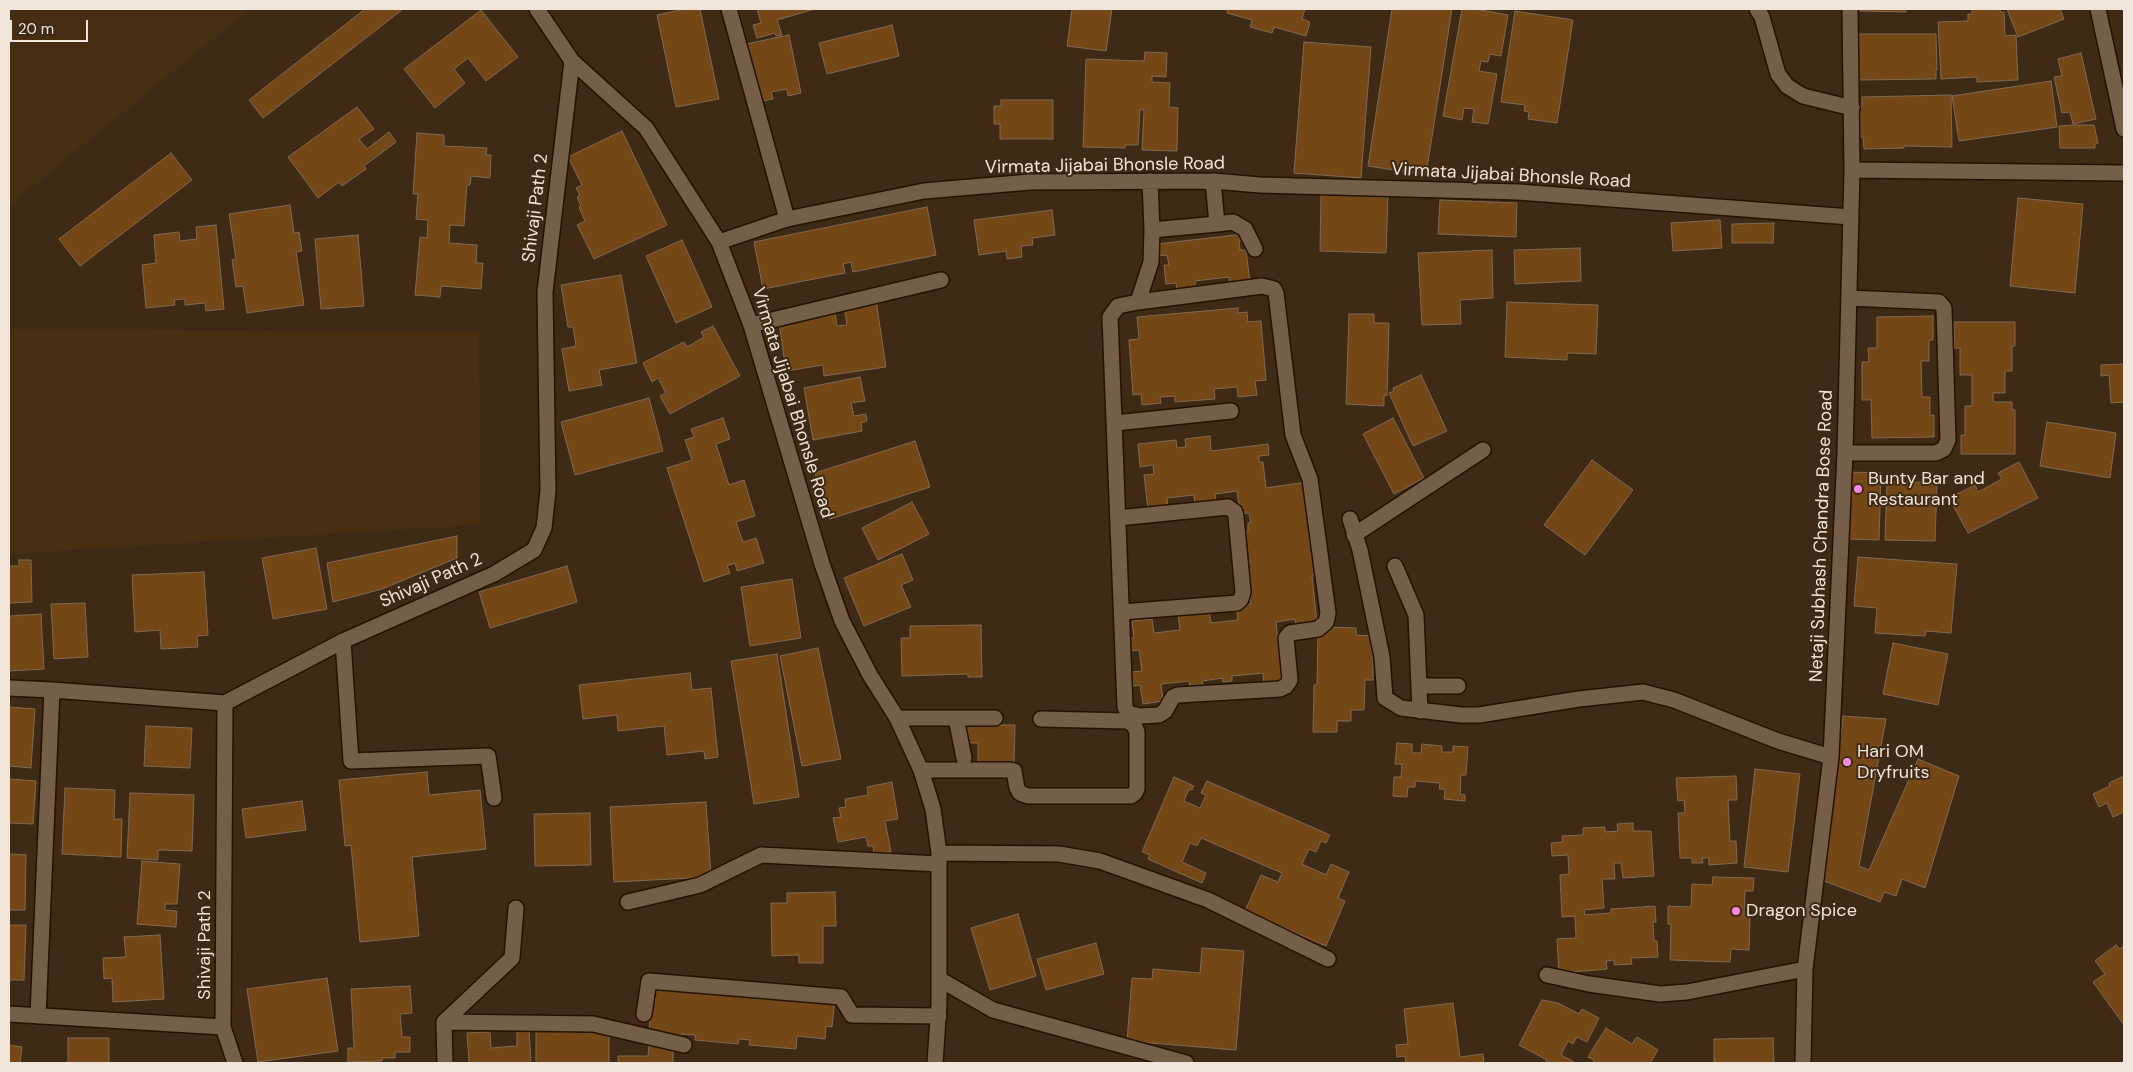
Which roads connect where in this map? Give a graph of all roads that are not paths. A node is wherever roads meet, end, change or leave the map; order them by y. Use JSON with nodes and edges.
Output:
{"nodes":[{"id":1,"x":537,"y":9,"type":"edge"},
{"id":2,"x":729,"y":9,"type":"edge"},
{"id":3,"x":1757,"y":9,"type":"edge"},
{"id":4,"x":1850,"y":9,"type":"edge"},
{"id":5,"x":2098,"y":9,"type":"edge"},
{"id":6,"x":572,"y":61,"type":"junction"},
{"id":7,"x":1852,"y":108,"type":"junction"},
{"id":8,"x":2124,"y":129,"type":"edge"},
{"id":9,"x":1852,"y":170,"type":"junction"},
{"id":10,"x":2124,"y":173,"type":"edge"},
{"id":11,"x":1150,"y":181,"type":"junction"},
{"id":12,"x":1213,"y":181,"type":"junction"},
{"id":13,"x":1851,"y":216,"type":"junction"},
{"id":14,"x":787,"y":219,"type":"junction"},
{"id":15,"x":1217,"y":224,"type":"junction"},
{"id":16,"x":1152,"y":230,"type":"junction"},
{"id":17,"x":719,"y":242,"type":"junction"},
{"id":18,"x":1255,"y":249,"type":"dead end"},
{"id":19,"x":942,"y":280,"type":"dead end"},
{"id":20,"x":1849,"y":298,"type":"junction"},
{"id":21,"x":1138,"y":302,"type":"junction"},
{"id":22,"x":751,"y":325,"type":"junction"},
{"id":23,"x":1231,"y":411,"type":"dead end"},
{"id":24,"x":1115,"y":424,"type":"junction"},
{"id":25,"x":1484,"y":450,"type":"dead end"},
{"id":26,"x":1845,"y":453,"type":"junction"},
{"id":27,"x":1118,"y":518,"type":"junction"},
{"id":28,"x":1350,"y":519,"type":"dead end"},
{"id":29,"x":1354,"y":535,"type":"junction"},
{"id":30,"x":1395,"y":566,"type":"dead end"},
{"id":31,"x":1122,"y":612,"type":"junction"},
{"id":32,"x":343,"y":641,"type":"junction"},
{"id":33,"x":1419,"y":686,"type":"junction"},
{"id":34,"x":1458,"y":686,"type":"dead end"},
{"id":35,"x":9,"y":688,"type":"edge"},
{"id":36,"x":52,"y":690,"type":"junction"},
{"id":37,"x":225,"y":703,"type":"junction"},
{"id":38,"x":1420,"y":712,"type":"junction"},
{"id":39,"x":897,"y":718,"type":"junction"},
{"id":40,"x":956,"y":718,"type":"junction"},
{"id":41,"x":995,"y":718,"type":"dead end"},
{"id":42,"x":1041,"y":718,"type":"dead end"},
{"id":43,"x":1831,"y":757,"type":"junction"},
{"id":44,"x":964,"y":758,"type":"dead end"},
{"id":45,"x":921,"y":770,"type":"junction"},
{"id":46,"x":494,"y":798,"type":"dead end"},
{"id":47,"x":939,"y":859,"type":"junction"},
{"id":48,"x":628,"y":902,"type":"dead end"},
{"id":49,"x":516,"y":908,"type":"dead end"},
{"id":50,"x":1328,"y":958,"type":"dead end"},
{"id":51,"x":1805,"y":969,"type":"junction"},
{"id":52,"x":1547,"y":975,"type":"dead end"},
{"id":53,"x":939,"y":980,"type":"junction"},
{"id":54,"x":9,"y":1014,"type":"edge"},
{"id":55,"x":644,"y":1014,"type":"dead end"},
{"id":56,"x":38,"y":1016,"type":"junction"},
{"id":57,"x":939,"y":1016,"type":"junction"},
{"id":58,"x":444,"y":1022,"type":"junction"},
{"id":59,"x":223,"y":1027,"type":"junction"},
{"id":60,"x":684,"y":1045,"type":"dead end"},
{"id":61,"x":235,"y":1063,"type":"edge"},
{"id":62,"x":445,"y":1063,"type":"edge"},
{"id":63,"x":935,"y":1063,"type":"edge"},
{"id":64,"x":1186,"y":1063,"type":"edge"},
{"id":65,"x":1803,"y":1063,"type":"edge"}],
"edges":[{"from":1,"to":6,"type":"street"},
{"from":2,"to":14,"type":"street"},
{"from":3,"to":7,"type":"street"},
{"from":4,"to":7,"type":"street","name":"Netaji Subhash Chandra Bose Road"},
{"from":5,"to":8,"type":"street"},
{"from":6,"to":17,"type":"street"},
{"from":6,"to":32,"type":"street","name":"Shivaji Path 2"},
{"from":7,"to":9,"type":"street","name":"Netaji Subhash Chandra Bose Road"},
{"from":9,"to":10,"type":"street"},
{"from":9,"to":13,"type":"street","name":"Netaji Subhash Chandra Bose Road"},
{"from":11,"to":12,"type":"street","name":"Virmata Jijabai Bhonsle Road"},
{"from":11,"to":14,"type":"street","name":"Virmata Jijabai Bhonsle Road"},
{"from":11,"to":16,"type":"street"},
{"from":12,"to":13,"type":"street","name":"Virmata Jijabai Bhonsle Road"},
{"from":12,"to":15,"type":"street"},
{"from":13,"to":20,"type":"street","name":"Netaji Subhash Chandra Bose Road"},
{"from":14,"to":17,"type":"street","name":"Virmata Jijabai Bhonsle Road"},
{"from":15,"to":16,"type":"street"},
{"from":15,"to":18,"type":"street"},
{"from":16,"to":21,"type":"street"},
{"from":17,"to":22,"type":"street","name":"Virmata Jijabai Bhonsle Road"},
{"from":19,"to":22,"type":"street"},
{"from":20,"to":26,"type":"street","name":"Netaji Subhash Chandra Bose Road"},
{"from":20,"to":26,"type":"street"},
{"from":21,"to":24,"type":"street"},
{"from":21,"to":31,"type":"street"},
{"from":22,"to":39,"type":"street","name":"Virmata Jijabai Bhonsle Road"},
{"from":23,"to":24,"type":"street"},
{"from":24,"to":27,"type":"street"},
{"from":25,"to":29,"type":"street"},
{"from":26,"to":43,"type":"street","name":"Netaji Subhash Chandra Bose Road"},
{"from":27,"to":31,"type":"street"},
{"from":27,"to":31,"type":"street"},
{"from":28,"to":29,"type":"street"},
{"from":29,"to":38,"type":"street"},
{"from":30,"to":33,"type":"street"},
{"from":32,"to":37,"type":"street","name":"Shivaji Path 2"},
{"from":32,"to":46,"type":"street"},
{"from":33,"to":34,"type":"street"},
{"from":33,"to":38,"type":"street"},
{"from":35,"to":36,"type":"street"},
{"from":36,"to":37,"type":"street"},
{"from":36,"to":56,"type":"street"},
{"from":37,"to":59,"type":"street","name":"Shivaji Path 2"},
{"from":38,"to":43,"type":"street"},
{"from":39,"to":40,"type":"street"},
{"from":39,"to":45,"type":"street","name":"Virmata Jijabai Bhonsle Road"},
{"from":40,"to":41,"type":"street"},
{"from":40,"to":44,"type":"street"},
{"from":42,"to":45,"type":"street"},
{"from":43,"to":51,"type":"street","name":"Netaji Subhash Chandra Bose Road"},
{"from":45,"to":47,"type":"street","name":"Virmata Jijabai Bhonsle Road"},
{"from":47,"to":48,"type":"street"},
{"from":47,"to":50,"type":"street"},
{"from":47,"to":53,"type":"street","name":"Virmata Jijabai Bhonsle Road"},
{"from":49,"to":58,"type":"street"},
{"from":51,"to":52,"type":"street"},
{"from":51,"to":65,"type":"street","name":"Netaji Subhash Chandra Bose Road"},
{"from":53,"to":57,"type":"street","name":"Virmata Jijabai Bhonsle Road"},
{"from":53,"to":64,"type":"street"},
{"from":54,"to":56,"type":"street"},
{"from":55,"to":57,"type":"street"},
{"from":56,"to":59,"type":"street"},
{"from":57,"to":63,"type":"street","name":"Virmata Jijabai Bhonsle Road"},
{"from":58,"to":60,"type":"street"},
{"from":58,"to":62,"type":"street"},
{"from":59,"to":61,"type":"street","name":"Shivaji Path 2"}]}
